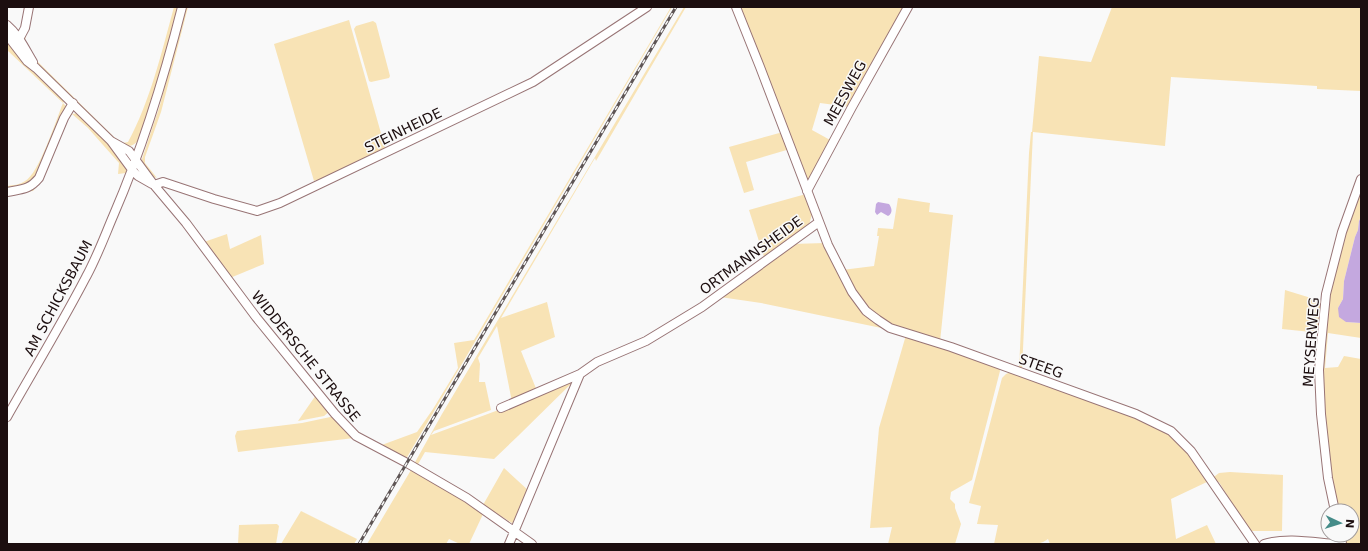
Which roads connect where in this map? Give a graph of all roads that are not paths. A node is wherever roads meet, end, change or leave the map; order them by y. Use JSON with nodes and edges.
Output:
{"nodes":[{"id":1,"x":29,"y":7,"type":"edge"},
{"id":2,"x":182,"y":7,"type":"edge"},
{"id":3,"x":647,"y":7,"type":"edge"},
{"id":4,"x":736,"y":7,"type":"edge"},
{"id":5,"x":908,"y":7,"type":"edge"},
{"id":6,"x":7,"y":25,"type":"edge"},
{"id":7,"x":7,"y":35,"type":"edge"},
{"id":8,"x":17,"y":42,"type":"junction"},
{"id":9,"x":72,"y":103,"type":"junction"},
{"id":10,"x":111,"y":141,"type":"junction"},
{"id":11,"x":136,"y":161,"type":"junction"},
{"id":12,"x":133,"y":171,"type":"junction"},
{"id":13,"x":1361,"y":179,"type":"edge"},
{"id":14,"x":154,"y":185,"type":"junction"},
{"id":15,"x":807,"y":191,"type":"junction"},
{"id":16,"x":7,"y":192,"type":"edge"},
{"id":17,"x":819,"y":222,"type":"junction"},
{"id":18,"x":580,"y":374,"type":"junction"},
{"id":19,"x":501,"y":408,"type":"dead end"},
{"id":20,"x":7,"y":417,"type":"edge"},
{"id":21,"x":1333,"y":503,"type":"edge"},
{"id":22,"x":514,"y":532,"type":"junction"},
{"id":23,"x":509,"y":544,"type":"edge"},
{"id":24,"x":532,"y":544,"type":"edge"},
{"id":25,"x":1255,"y":544,"type":"edge"},
{"id":26,"x":1264,"y":544,"type":"edge"},
{"id":27,"x":1335,"y":544,"type":"edge"}],
"edges":[{"from":1,"to":8,"type":"street"},
{"from":2,"to":11,"type":"street","name":"AM SCHICKSBAUM"},
{"from":3,"to":14,"type":"street","name":"STEINHEIDE"},
{"from":4,"to":15,"type":"street","name":"ORTMANNSHEIDE"},
{"from":5,"to":15,"type":"street","name":"MEESWEG"},
{"from":6,"to":8,"type":"street"},
{"from":7,"to":8,"type":"street"},
{"from":8,"to":9,"type":"street"},
{"from":9,"to":10,"type":"street"},
{"from":9,"to":16,"type":"street"},
{"from":10,"to":11,"type":"street","name":"WIDDERSCHE STRASSE"},
{"from":10,"to":12,"type":"street"},
{"from":11,"to":12,"type":"street","name":"AM SCHICKSBAUM"},
{"from":11,"to":14,"type":"street","name":"WIDDERSCHE STRASSE"},
{"from":12,"to":14,"type":"street"},
{"from":12,"to":20,"type":"street","name":"AM SCHICKSBAUM"},
{"from":13,"to":21,"type":"street","name":"MEYSERWEG"},
{"from":14,"to":22,"type":"street","name":"WIDDERSCHE STRASSE"},
{"from":15,"to":17,"type":"street","name":"ORTMANNSHEIDE"},
{"from":17,"to":18,"type":"street","name":"ORTMANNSHEIDE"},
{"from":17,"to":25,"type":"street","name":"STEEG"},
{"from":18,"to":19,"type":"street","name":"ORTMANNSHEIDE"},
{"from":18,"to":22,"type":"street"},
{"from":22,"to":23,"type":"street"},
{"from":22,"to":24,"type":"street","name":"WIDDERSCHE STRASSE"},
{"from":26,"to":27,"type":"street"}]}
